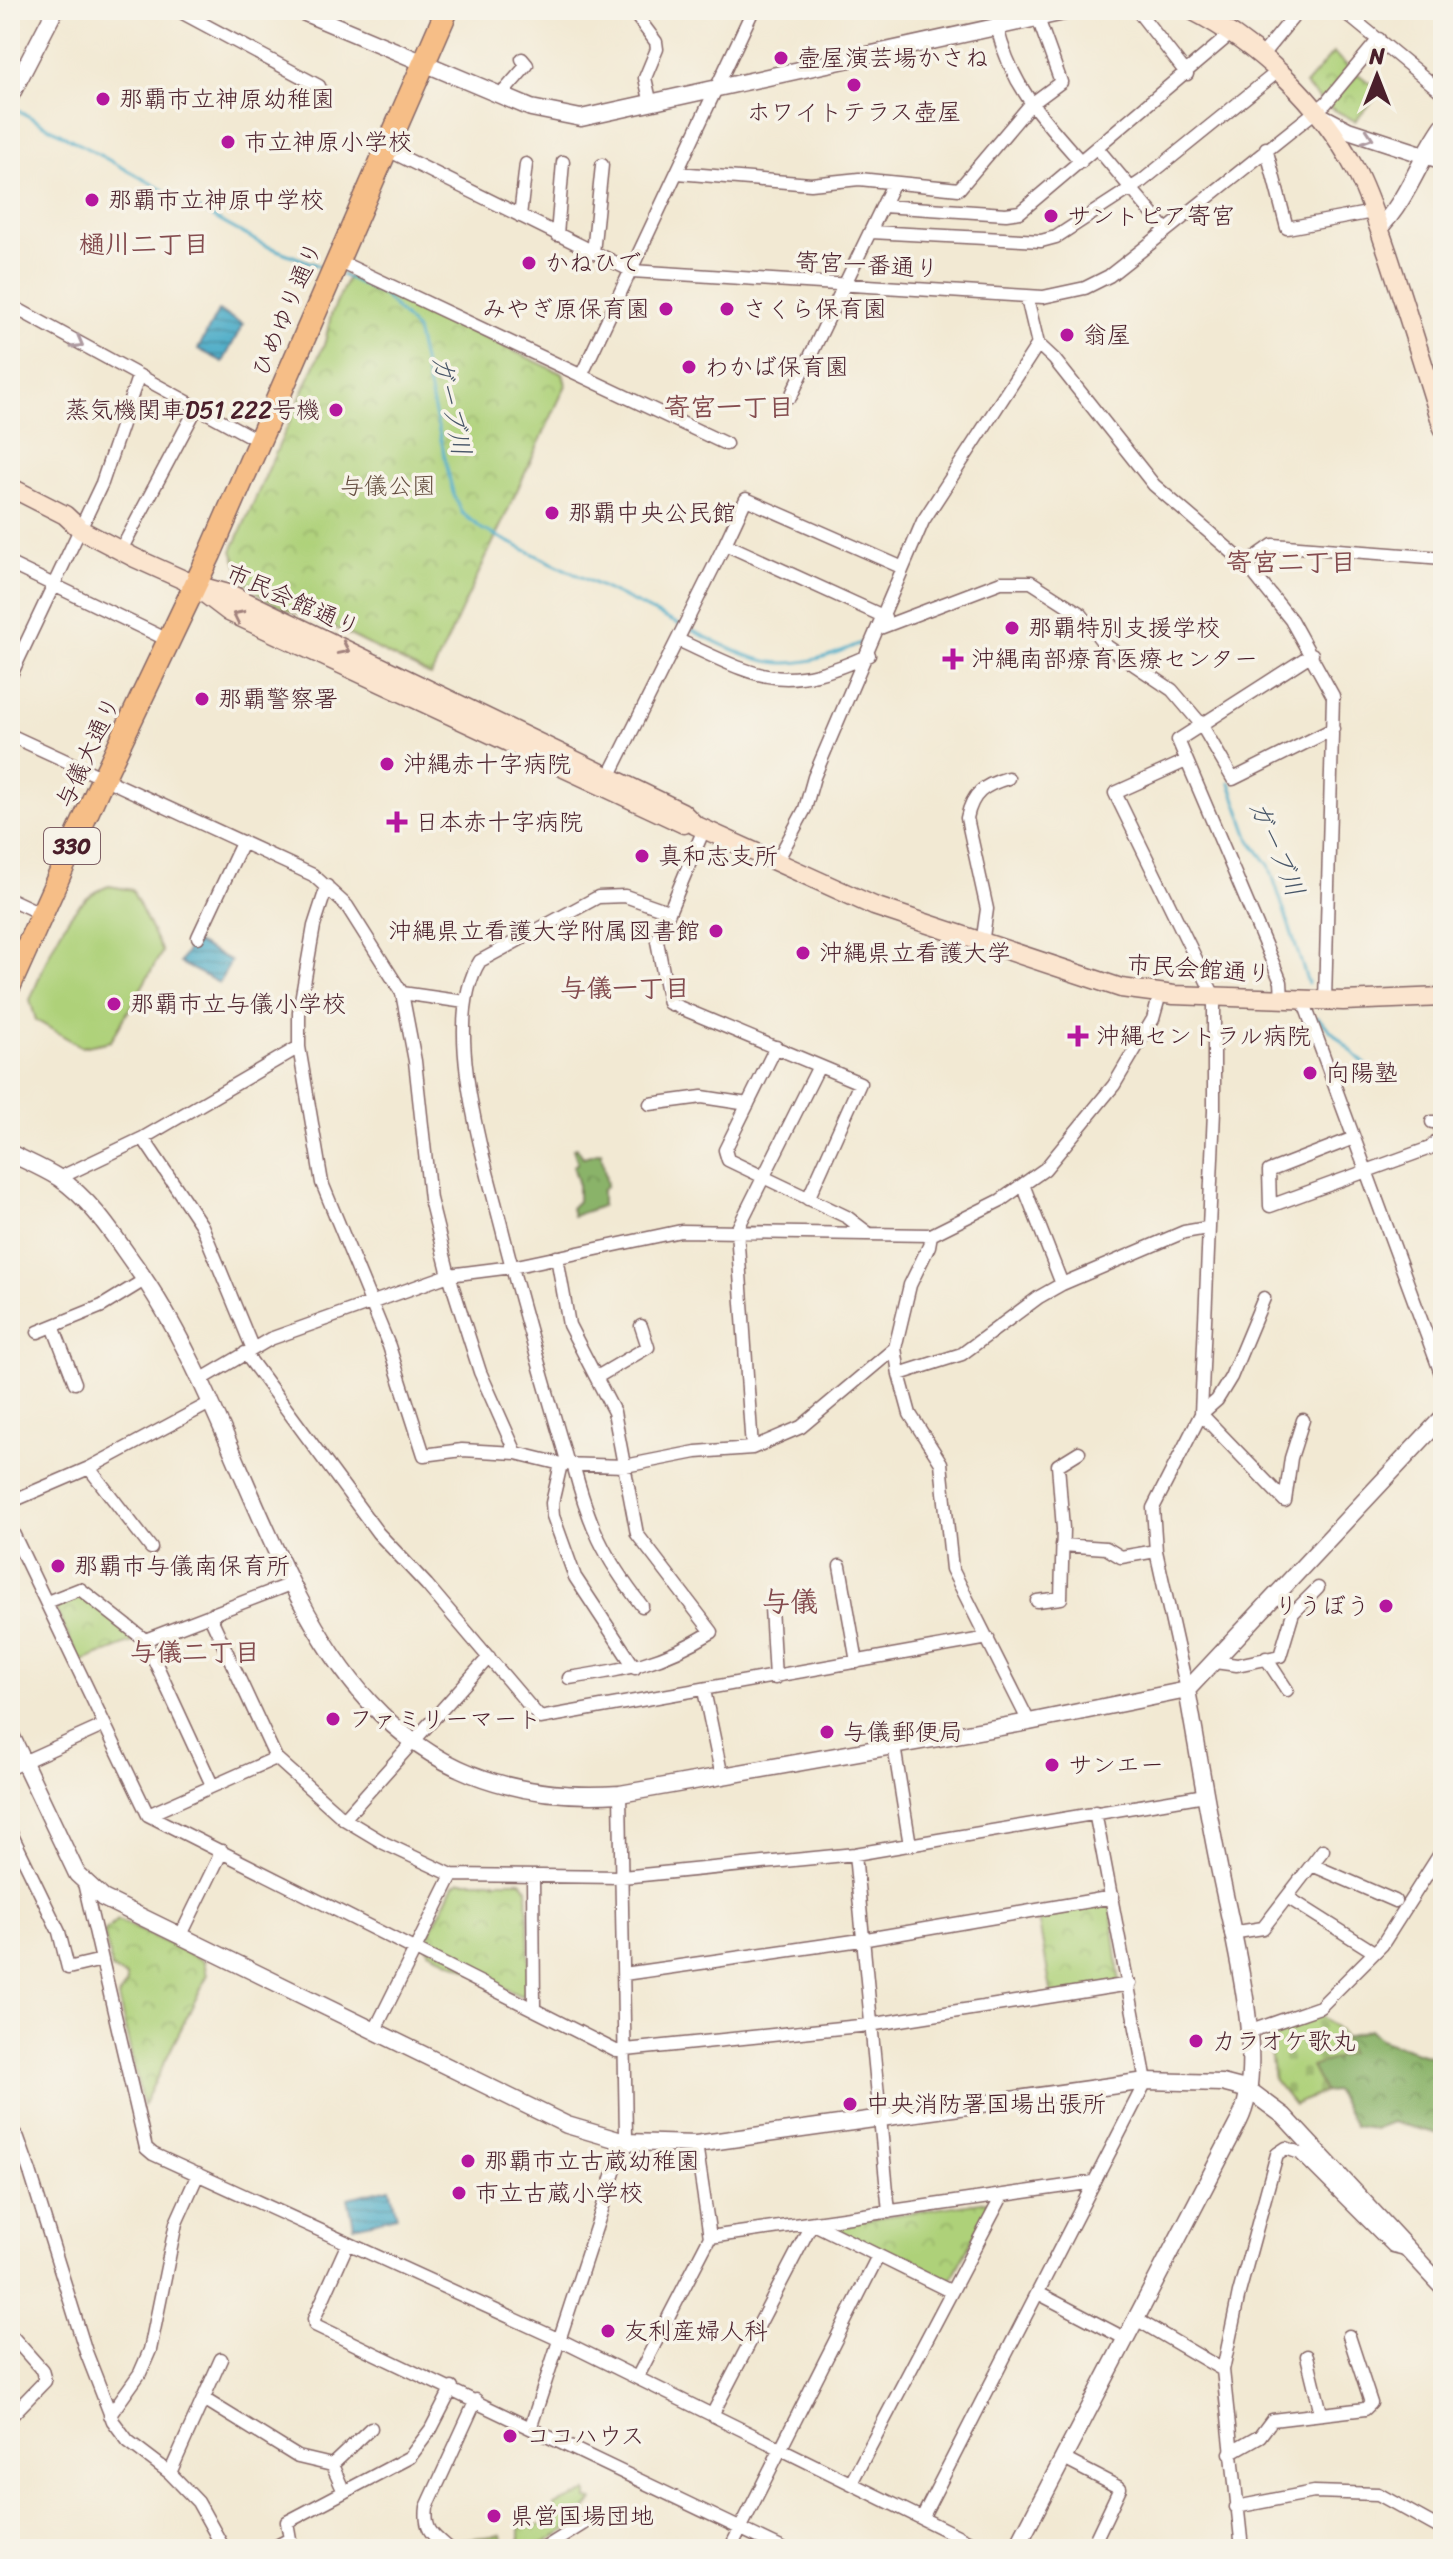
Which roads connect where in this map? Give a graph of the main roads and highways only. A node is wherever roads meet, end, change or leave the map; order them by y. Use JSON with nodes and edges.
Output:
{"nodes":[{"id":1,"x":447,"y":10,"type":"edge"},
{"id":2,"x":1191,"y":10,"type":"edge"},
{"id":3,"x":1439,"y":400,"type":"edge"},
{"id":4,"x":1443,"y":428,"type":"edge"},
{"id":5,"x":10,"y":487,"type":"edge"},
{"id":6,"x":10,"y":501,"type":"edge"},
{"id":7,"x":81,"y":530,"type":"junction"},
{"id":8,"x":195,"y":585,"type":"junction"},
{"id":9,"x":10,"y":985,"type":"edge"},
{"id":10,"x":1443,"y":997,"type":"edge"}],
"edges":[{"from":1,"to":8,"type":"highway","name":"ひめゆり通り","number":"330"},
{"from":2,"to":3,"type":"main road"},
{"from":3,"to":4,"type":"main road"},
{"from":5,"to":7,"type":"main road"},
{"from":6,"to":7,"type":"main road"},
{"from":7,"to":8,"type":"main road","name":"市民会館通り"},
{"from":8,"to":9,"type":"highway","name":"与儀大通り","number":"330"},
{"from":8,"to":10,"type":"main road","name":"市民会館通り"}]}
